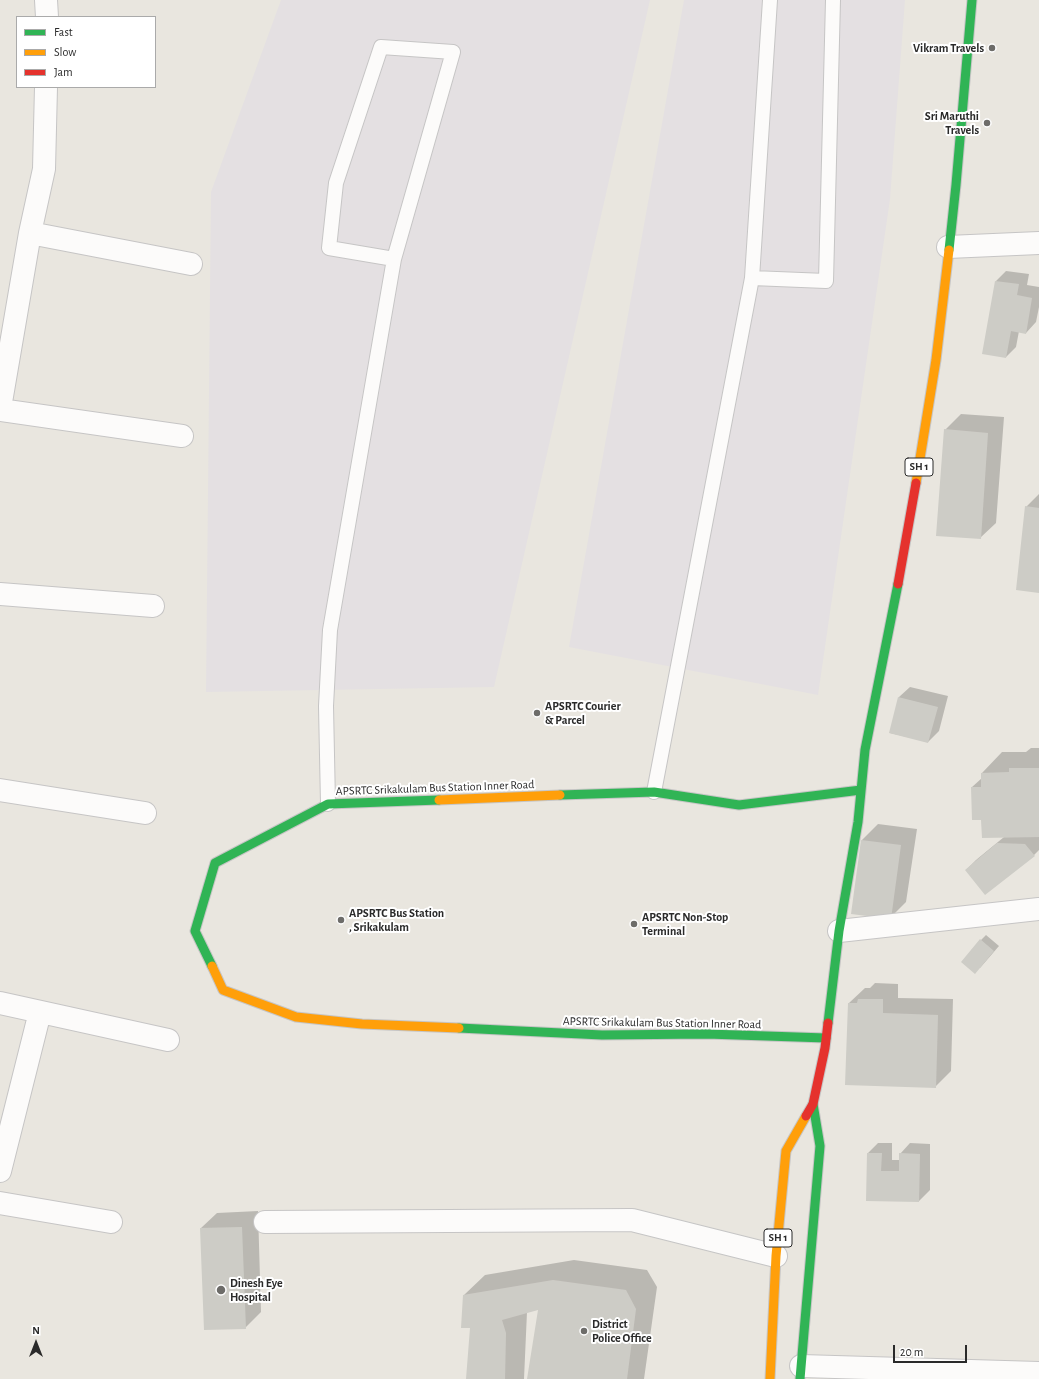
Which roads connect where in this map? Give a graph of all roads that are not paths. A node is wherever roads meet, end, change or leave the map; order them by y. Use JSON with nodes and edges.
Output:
{"nodes":[{"id":1,"x":46,"y":0,"type":"edge"},
{"id":2,"x":770,"y":0,"type":"edge"},
{"id":3,"x":833,"y":0,"type":"edge"},
{"id":4,"x":972,"y":0,"type":"edge"},
{"id":5,"x":47,"y":16,"type":"edge"},
{"id":6,"x":46,"y":88,"type":"edge"},
{"id":7,"x":30,"y":233,"type":"junction"},
{"id":8,"x":1039,"y":243,"type":"edge"},
{"id":9,"x":948,"y":247,"type":"junction"},
{"id":10,"x":394,"y":258,"type":"junction"},
{"id":11,"x":191,"y":264,"type":"dead end"},
{"id":12,"x":752,"y":278,"type":"junction"},
{"id":13,"x":0,"y":409,"type":"edge"},
{"id":14,"x":182,"y":436,"type":"dead end"},
{"id":15,"x":0,"y":594,"type":"edge"},
{"id":16,"x":153,"y":606,"type":"dead end"},
{"id":17,"x":0,"y":790,"type":"edge"},
{"id":18,"x":861,"y":790,"type":"junction"},
{"id":19,"x":654,"y":792,"type":"junction"},
{"id":20,"x":328,"y":804,"type":"junction"},
{"id":21,"x":145,"y":812,"type":"dead end"},
{"id":22,"x":1039,"y":909,"type":"edge"},
{"id":23,"x":839,"y":931,"type":"junction"},
{"id":24,"x":0,"y":1003,"type":"edge"},
{"id":25,"x":40,"y":1012,"type":"junction"},
{"id":26,"x":826,"y":1038,"type":"junction"},
{"id":27,"x":168,"y":1040,"type":"dead end"},
{"id":28,"x":813,"y":1104,"type":"junction"},
{"id":29,"x":0,"y":1171,"type":"edge"},
{"id":30,"x":0,"y":1203,"type":"edge"},
{"id":31,"x":111,"y":1222,"type":"dead end"},
{"id":32,"x":265,"y":1222,"type":"dead end"},
{"id":33,"x":776,"y":1256,"type":"junction"},
{"id":34,"x":800,"y":1373,"type":"edge"},
{"id":35,"x":1039,"y":1373,"type":"edge"},
{"id":36,"x":770,"y":1379,"type":"edge"}],
"edges":[{"from":1,"to":5,"type":"street"},
{"from":2,"to":12,"type":"lane"},
{"from":3,"to":12,"type":"lane"},
{"from":4,"to":9,"type":"main road","number":"SH 1"},
{"from":6,"to":7,"type":"street"},
{"from":7,"to":11,"type":"street"},
{"from":7,"to":13,"type":"street"},
{"from":8,"to":9,"type":"street"},
{"from":9,"to":18,"type":"main road","number":"SH 1"},
{"from":10,"to":10,"type":"lane"},
{"from":10,"to":20,"type":"lane"},
{"from":12,"to":19,"type":"lane"},
{"from":13,"to":14,"type":"street"},
{"from":15,"to":16,"type":"street"},
{"from":17,"to":21,"type":"street"},
{"from":18,"to":19,"type":"main road","name":"APSRTC Srikakulam Bus Station Inner Road"},
{"from":18,"to":23,"type":"main road","number":"SH 1"},
{"from":19,"to":20,"type":"main road","name":"APSRTC Srikakulam Bus Station Inner Road"},
{"from":20,"to":26,"type":"main road","name":"APSRTC Srikakulam Bus Station Inner Road"},
{"from":22,"to":23,"type":"street"},
{"from":23,"to":26,"type":"main road","number":"SH 1"},
{"from":24,"to":25,"type":"street"},
{"from":25,"to":27,"type":"street"},
{"from":25,"to":29,"type":"street"},
{"from":26,"to":28,"type":"main road","number":"SH 1"},
{"from":28,"to":33,"type":"main road","number":"SH 1"},
{"from":28,"to":34,"type":"main road","number":"SH 1"},
{"from":30,"to":31,"type":"street"},
{"from":32,"to":33,"type":"street"},
{"from":33,"to":36,"type":"main road","number":"SH 1"},
{"from":34,"to":35,"type":"street"}]}
